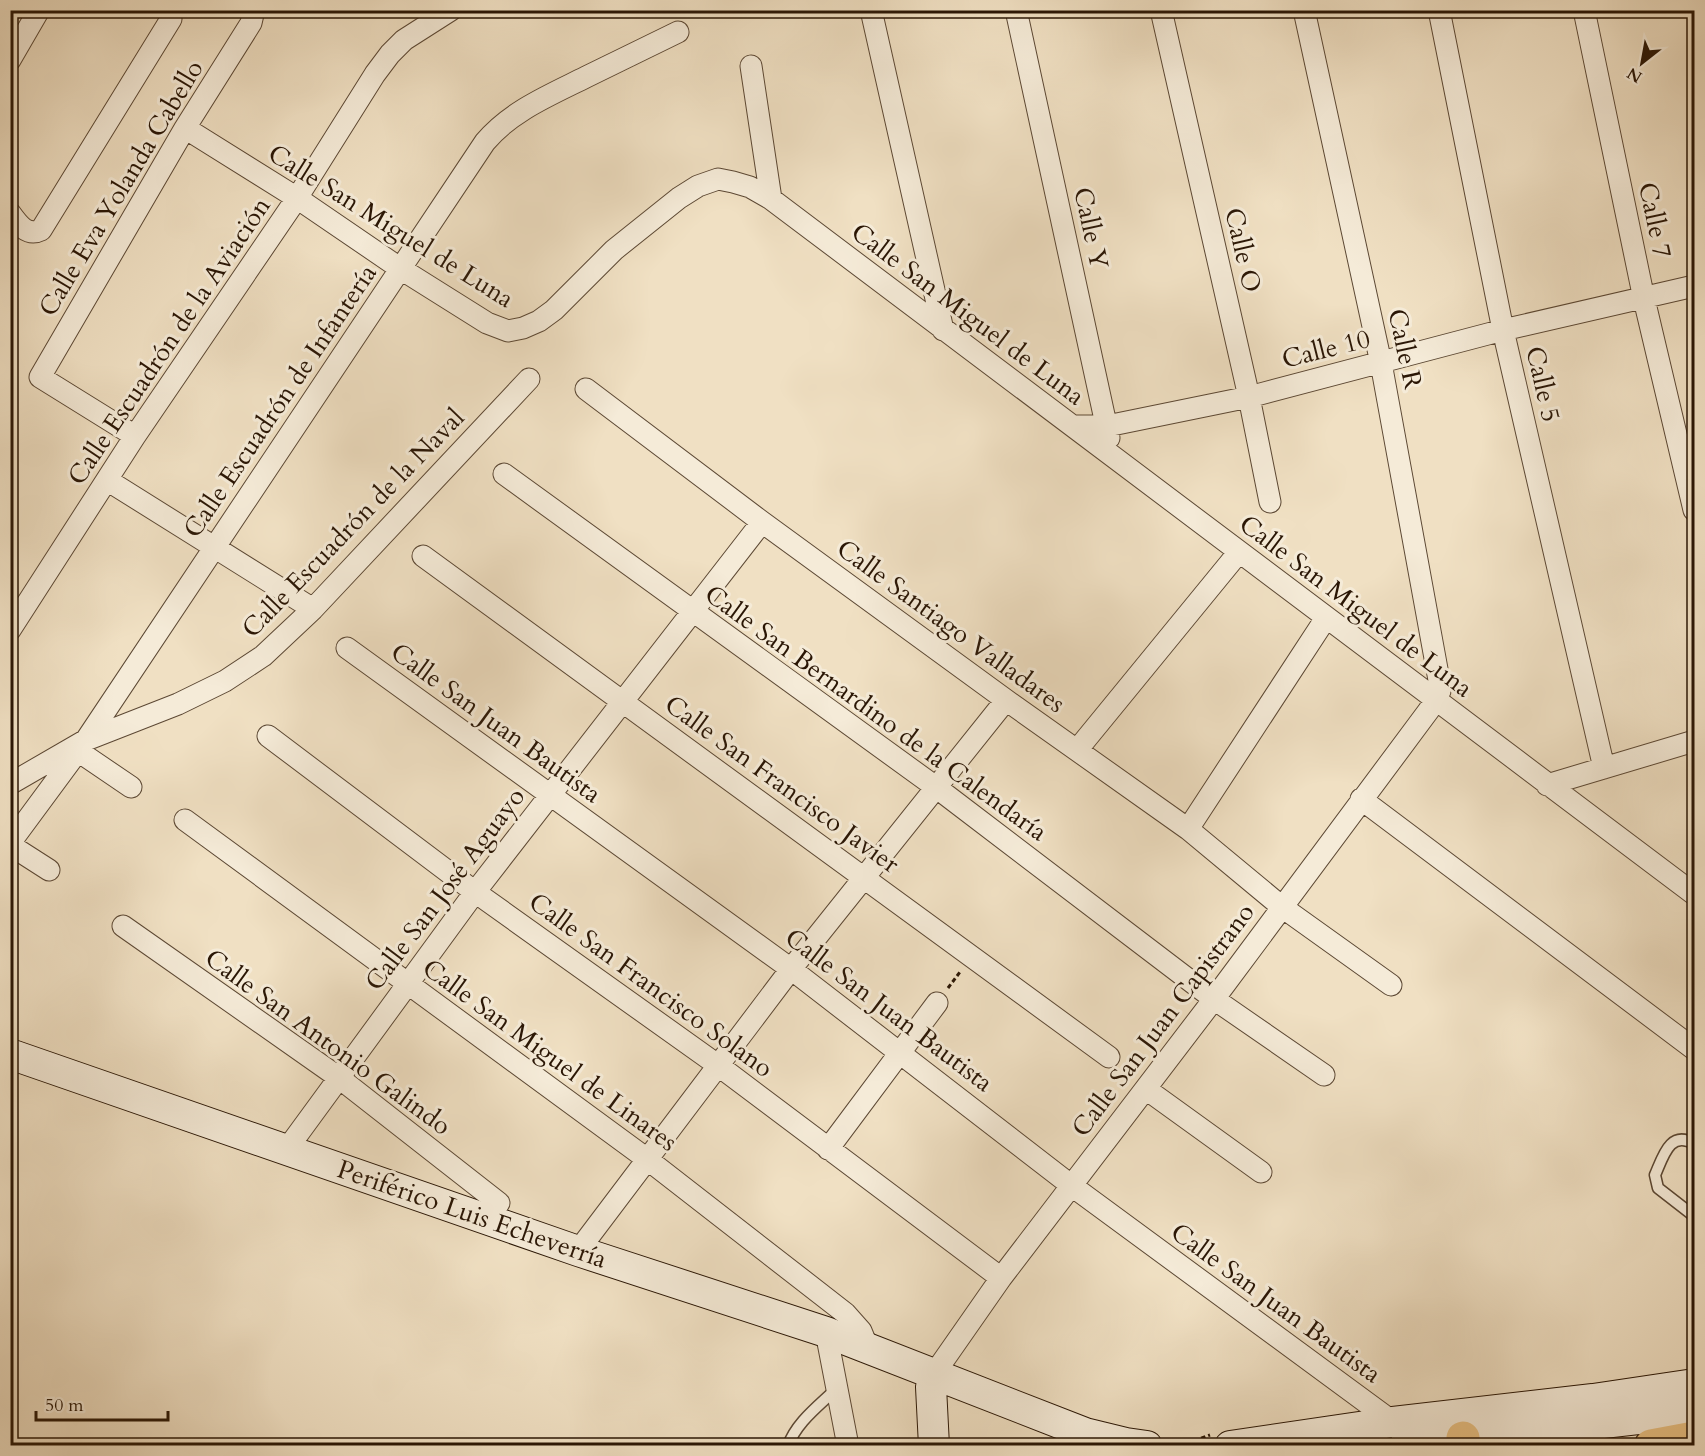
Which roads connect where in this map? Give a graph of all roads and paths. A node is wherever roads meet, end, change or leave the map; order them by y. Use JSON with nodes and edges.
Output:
{"nodes":[{"id":1,"x":39,"y":10,"type":"edge"},
{"id":2,"x":451,"y":10,"type":"edge"},
{"id":3,"x":871,"y":10,"type":"edge"},
{"id":4,"x":1016,"y":10,"type":"edge"},
{"id":5,"x":1161,"y":10,"type":"edge"},
{"id":6,"x":1304,"y":10,"type":"edge"},
{"id":7,"x":1439,"y":10,"type":"edge"},
{"id":8,"x":1584,"y":10,"type":"edge"},
{"id":9,"x":252,"y":17,"type":"edge"},
{"id":10,"x":171,"y":19,"type":"dead end"},
{"id":11,"x":678,"y":32,"type":"dead end"},
{"id":12,"x":10,"y":60,"type":"edge"},
{"id":13,"x":751,"y":66,"type":"dead end"},
{"id":14,"x":185,"y":128,"type":"junction"},
{"id":15,"x":297,"y":198,"type":"junction"},
{"id":16,"x":771,"y":200,"type":"junction"},
{"id":17,"x":10,"y":213,"type":"edge"},
{"id":18,"x":401,"y":269,"type":"junction"},
{"id":19,"x":1695,"y":286,"type":"edge"},
{"id":20,"x":1644,"y":299,"type":"junction"},
{"id":21,"x":943,"y":330,"type":"junction"},
{"id":22,"x":1503,"y":330,"type":"junction"},
{"id":23,"x":1381,"y":363,"type":"junction"},
{"id":24,"x":529,"y":379,"type":"dead end"},
{"id":25,"x":586,"y":390,"type":"dead end"},
{"id":26,"x":1249,"y":397,"type":"junction"},
{"id":27,"x":1074,"y":426,"type":"junction"},
{"id":28,"x":1107,"y":426,"type":"junction"},
{"id":29,"x":135,"y":436,"type":"junction"},
{"id":30,"x":1113,"y":456,"type":"junction"},
{"id":31,"x":504,"y":474,"type":"dead end"},
{"id":32,"x":107,"y":480,"type":"junction"},
{"id":33,"x":1270,"y":501,"type":"dead end"},
{"id":34,"x":1695,"y":510,"type":"edge"},
{"id":35,"x":762,"y":522,"type":"junction"},
{"id":36,"x":215,"y":548,"type":"junction"},
{"id":37,"x":1239,"y":552,"type":"junction"},
{"id":38,"x":423,"y":556,"type":"dead end"},
{"id":39,"x":313,"y":609,"type":"junction"},
{"id":40,"x":691,"y":611,"type":"junction"},
{"id":41,"x":1326,"y":618,"type":"junction"},
{"id":42,"x":10,"y":630,"type":"edge"},
{"id":43,"x":347,"y":648,"type":"dead end"},
{"id":44,"x":1006,"y":700,"type":"junction"},
{"id":45,"x":1437,"y":700,"type":"junction"},
{"id":46,"x":622,"y":702,"type":"junction"},
{"id":47,"x":268,"y":736,"type":"dead end"},
{"id":48,"x":1695,"y":741,"type":"edge"},
{"id":49,"x":82,"y":746,"type":"junction"},
{"id":50,"x":1077,"y":750,"type":"junction"},
{"id":51,"x":1604,"y":768,"type":"junction"},
{"id":52,"x":10,"y":784,"type":"edge"},
{"id":53,"x":1547,"y":785,"type":"junction"},
{"id":54,"x":130,"y":787,"type":"dead end"},
{"id":55,"x":937,"y":788,"type":"junction"},
{"id":56,"x":550,"y":795,"type":"junction"},
{"id":57,"x":1361,"y":799,"type":"junction"},
{"id":58,"x":184,"y":820,"type":"dead end"},
{"id":59,"x":1188,"y":829,"type":"junction"},
{"id":60,"x":10,"y":844,"type":"edge"},
{"id":61,"x":49,"y":870,"type":"dead end"},
{"id":62,"x":865,"y":878,"type":"junction"},
{"id":63,"x":475,"y":892,"type":"junction"},
{"id":64,"x":1695,"y":894,"type":"edge"},
{"id":65,"x":1282,"y":907,"type":"junction"},
{"id":66,"x":123,"y":926,"type":"dead end"},
{"id":67,"x":972,"y":956,"type":"junction"},
{"id":68,"x":791,"y":969,"type":"junction"},
{"id":69,"x":407,"y":984,"type":"junction"},
{"id":70,"x":1391,"y":985,"type":"dead end"},
{"id":71,"x":1214,"y":999,"type":"junction"},
{"id":72,"x":937,"y":1003,"type":"joint"},
{"id":73,"x":1695,"y":1049,"type":"edge"},
{"id":74,"x":900,"y":1052,"type":"junction"},
{"id":75,"x":10,"y":1054,"type":"edge"},
{"id":76,"x":1109,"y":1057,"type":"dead end"},
{"id":77,"x":719,"y":1066,"type":"junction"},
{"id":78,"x":1324,"y":1075,"type":"dead end"},
{"id":79,"x":338,"y":1077,"type":"junction"},
{"id":80,"x":1146,"y":1089,"type":"junction"},
{"id":81,"x":1695,"y":1144,"type":"edge"},
{"id":82,"x":287,"y":1149,"type":"junction"},
{"id":83,"x":828,"y":1149,"type":"junction"},
{"id":84,"x":647,"y":1159,"type":"junction"},
{"id":85,"x":1262,"y":1172,"type":"dead end"},
{"id":86,"x":1072,"y":1186,"type":"junction"},
{"id":87,"x":499,"y":1203,"type":"dead end"},
{"id":88,"x":1695,"y":1216,"type":"edge"},
{"id":89,"x":578,"y":1251,"type":"junction"},
{"id":90,"x":1001,"y":1278,"type":"junction"},
{"id":91,"x":826,"y":1332,"type":"junction"},
{"id":92,"x":868,"y":1348,"type":"junction"},
{"id":93,"x":934,"y":1374,"type":"junction"},
{"id":94,"x":1695,"y":1384,"type":"edge"},
{"id":95,"x":837,"y":1388,"type":"junction"},
{"id":96,"x":1695,"y":1411,"type":"edge"},
{"id":97,"x":1398,"y":1434,"type":"edge"},
{"id":98,"x":1695,"y":1438,"type":"edge"},
{"id":99,"x":1463,"y":1442,"type":"edge"},
{"id":100,"x":1247,"y":1444,"type":"edge"},
{"id":101,"x":788,"y":1446,"type":"edge"},
{"id":102,"x":848,"y":1446,"type":"edge"},
{"id":103,"x":934,"y":1446,"type":"edge"},
{"id":104,"x":1147,"y":1446,"type":"edge"},
{"id":105,"x":1651,"y":1446,"type":"edge"}],
"edges":[{"from":1,"to":12,"type":"street"},
{"from":2,"to":15,"type":"street","name":"Calle Escuadrón de la Aviación"},
{"from":3,"to":21,"type":"street"},
{"from":4,"to":28,"type":"street","name":"Calle Y"},
{"from":5,"to":26,"type":"street","name":"Calle O"},
{"from":6,"to":23,"type":"street","name":"Calle R"},
{"from":7,"to":22,"type":"street","name":"Calle 5"},
{"from":8,"to":20,"type":"street","name":"Calle 7"},
{"from":9,"to":14,"type":"street","name":"Calle Eva Yolanda Cabello"},
{"from":10,"to":17,"type":"street"},
{"from":11,"to":18,"type":"street","name":"Calle Escuadrón de Infantería"},
{"from":13,"to":16,"type":"street"},
{"from":14,"to":15,"type":"street","name":"Calle San Miguel de Luna"},
{"from":14,"to":29,"type":"street","name":"Calle Eva Yolanda Cabello"},
{"from":15,"to":18,"type":"street","name":"Calle San Miguel de Luna"},
{"from":15,"to":29,"type":"street","name":"Calle Escuadrón de la Aviación"},
{"from":16,"to":18,"type":"street","name":"Calle San Miguel de Luna"},
{"from":16,"to":21,"type":"street","name":"Calle San Miguel de Luna"},
{"from":18,"to":36,"type":"street","name":"Calle Escuadrón de Infantería"},
{"from":19,"to":20,"type":"street","name":"Calle 10"},
{"from":20,"to":22,"type":"street","name":"Calle 10"},
{"from":20,"to":34,"type":"street","name":"Calle 7"},
{"from":21,"to":27,"type":"street","name":"Calle San Miguel de Luna"},
{"from":22,"to":23,"type":"street","name":"Calle 10"},
{"from":22,"to":51,"type":"street","name":"Calle 5"},
{"from":23,"to":26,"type":"street","name":"Calle 10"},
{"from":23,"to":45,"type":"street","name":"Calle R"},
{"from":24,"to":39,"type":"street","name":"Calle Escuadrón de la Naval"},
{"from":25,"to":35,"type":"street","name":"Calle Santiago Valladares"},
{"from":26,"to":28,"type":"street","name":"Calle 10"},
{"from":26,"to":33,"type":"street","name":"Calle O"},
{"from":27,"to":28,"type":"street","name":"Calle 10"},
{"from":27,"to":30,"type":"street","name":"Calle San Miguel de Luna"},
{"from":28,"to":30,"type":"street","name":"Calle Y"},
{"from":29,"to":32,"type":"street","name":"Calle Escuadrón de la Aviación"},
{"from":30,"to":37,"type":"street","name":"Calle San Miguel de Luna"},
{"from":31,"to":40,"type":"street","name":"Calle San Bernardino de la Calendaría"},
{"from":32,"to":36,"type":"street"},
{"from":32,"to":42,"type":"street","name":"Calle Escuadrón de la Aviación"},
{"from":35,"to":40,"type":"street","name":"Calle San José Aguayo"},
{"from":35,"to":44,"type":"street","name":"Calle Santiago Valladares"},
{"from":36,"to":39,"type":"street"},
{"from":36,"to":49,"type":"street","name":"Calle Escuadrón de Infantería"},
{"from":37,"to":41,"type":"street","name":"Calle San Miguel de Luna"},
{"from":37,"to":50,"type":"street"},
{"from":38,"to":46,"type":"street","name":"Calle San Francisco Javier"},
{"from":39,"to":49,"type":"street","name":"Calle Escuadrón de la Naval"},
{"from":40,"to":46,"type":"street","name":"Calle San José Aguayo"},
{"from":40,"to":55,"type":"street","name":"Calle San Bernardino de la Calendaría"},
{"from":41,"to":45,"type":"street","name":"Calle San Miguel de Luna"},
{"from":41,"to":59,"type":"street"},
{"from":43,"to":56,"type":"street","name":"Calle San Juan Bautista"},
{"from":44,"to":50,"type":"street","name":"Calle Santiago Valladares"},
{"from":44,"to":55,"type":"street"},
{"from":45,"to":53,"type":"street","name":"Calle San Miguel de Luna"},
{"from":45,"to":57,"type":"street","name":"Calle San Juan Capistrano"},
{"from":46,"to":56,"type":"street","name":"Calle San José Aguayo"},
{"from":46,"to":62,"type":"street","name":"Calle San Francisco Javier"},
{"from":47,"to":63,"type":"street","name":"Calle San Francisco Solano"},
{"from":48,"to":51,"type":"street"},
{"from":49,"to":52,"type":"street","name":"Calle Escuadrón de la Naval"},
{"from":49,"to":54,"type":"street"},
{"from":49,"to":60,"type":"street","name":"Calle Escuadrón de Infantería"},
{"from":50,"to":59,"type":"street","name":"Calle Santiago Valladares"},
{"from":51,"to":53,"type":"street"},
{"from":53,"to":64,"type":"street","name":"Calle San Miguel de Luna"},
{"from":55,"to":62,"type":"street"},
{"from":55,"to":71,"type":"street","name":"Calle San Bernardino de la Calendaría"},
{"from":56,"to":63,"type":"street","name":"Calle San José Aguayo"},
{"from":56,"to":68,"type":"street","name":"Calle San Juan Bautista"},
{"from":57,"to":65,"type":"street","name":"Calle San Juan Capistrano"},
{"from":57,"to":73,"type":"street"},
{"from":58,"to":69,"type":"street","name":"Calle San Miguel de Linares"},
{"from":59,"to":65,"type":"street","name":"Calle Santiago Valladares"},
{"from":60,"to":61,"type":"street"},
{"from":62,"to":67,"type":"street","name":"Calle San Francisco Javier"},
{"from":62,"to":68,"type":"street"},
{"from":63,"to":69,"type":"street","name":"Calle San José Aguayo"},
{"from":63,"to":77,"type":"street","name":"Calle San Francisco Solano"},
{"from":65,"to":70,"type":"street","name":"Calle Santiago Valladares"},
{"from":65,"to":71,"type":"street","name":"Calle San Juan Capistrano"},
{"from":66,"to":79,"type":"street","name":"Calle San Antonio Galindo"},
{"from":67,"to":72,"type":"path"},
{"from":67,"to":76,"type":"street","name":"Calle San Francisco Javier"},
{"from":68,"to":74,"type":"street","name":"Calle San Juan Bautista"},
{"from":68,"to":77,"type":"street"},
{"from":69,"to":79,"type":"street","name":"Calle San José Aguayo"},
{"from":69,"to":84,"type":"street","name":"Calle San Miguel de Linares"},
{"from":71,"to":78,"type":"street","name":"Calle San Bernardino de la Calendaría"},
{"from":71,"to":80,"type":"street","name":"Calle San Juan Capistrano"},
{"from":72,"to":74,"type":"street"},
{"from":74,"to":83,"type":"street"},
{"from":74,"to":86,"type":"street","name":"Calle San Juan Bautista"},
{"from":75,"to":82,"type":"street","name":"Periférico Luis Echeverría"},
{"from":77,"to":83,"type":"street","name":"Calle San Francisco Solano"},
{"from":77,"to":84,"type":"street"},
{"from":79,"to":82,"type":"street","name":"Calle San José Aguayo"},
{"from":79,"to":87,"type":"street","name":"Calle San Antonio Galindo"},
{"from":80,"to":85,"type":"street"},
{"from":80,"to":86,"type":"street","name":"Calle San Juan Capistrano"},
{"from":81,"to":88,"type":"lane"},
{"from":82,"to":89,"type":"street","name":"Periférico Luis Echeverría"},
{"from":83,"to":90,"type":"street","name":"Calle San Francisco Solano"},
{"from":84,"to":89,"type":"street"},
{"from":84,"to":92,"type":"street","name":"Calle San Miguel de Linares"},
{"from":86,"to":90,"type":"street","name":"Calle San Juan Capistrano"},
{"from":86,"to":97,"type":"street","name":"Calle San Juan Bautista"},
{"from":89,"to":91,"type":"street","name":"Periférico Luis Echeverría"},
{"from":90,"to":93,"type":"street","name":"Calle San Juan Capistrano"},
{"from":91,"to":92,"type":"street","name":"Periférico Luis Echeverría"},
{"from":91,"to":95,"type":"street"},
{"from":92,"to":93,"type":"street","name":"Periférico Luis Echeverría"},
{"from":93,"to":103,"type":"street"},
{"from":93,"to":104,"type":"street","name":"Periférico Luis Echeverría"},
{"from":94,"to":97,"type":"street"},
{"from":95,"to":101,"type":"lane"},
{"from":95,"to":102,"type":"street"},
{"from":96,"to":99,"type":"street"},
{"from":97,"to":99,"type":"street"},
{"from":97,"to":100,"type":"street"},
{"from":98,"to":105,"type":"highway"}]}
